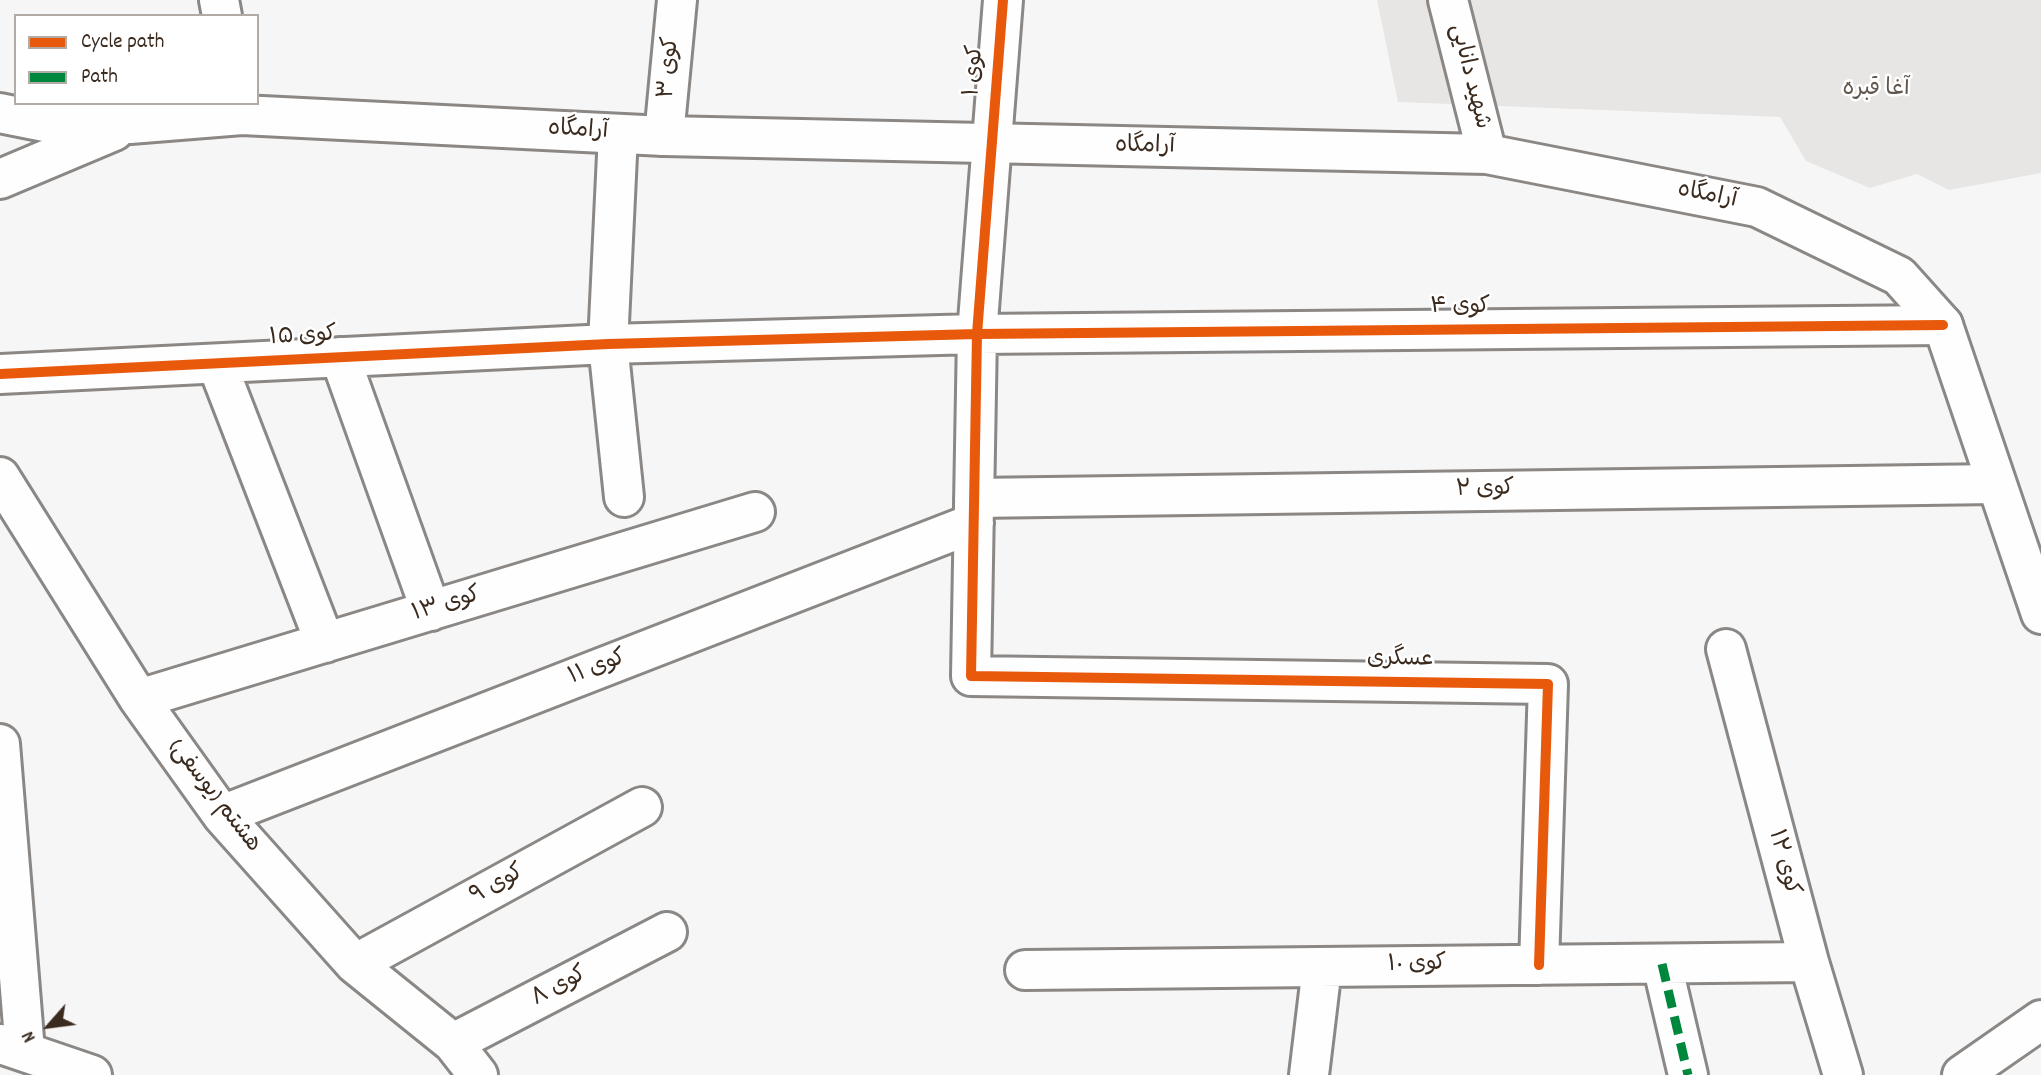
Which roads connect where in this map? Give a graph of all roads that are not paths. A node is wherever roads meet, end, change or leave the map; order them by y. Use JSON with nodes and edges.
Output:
{"nodes":[{"id":1,"x":677,"y":0,"type":"edge"},
{"id":2,"x":1003,"y":0,"type":"edge"},
{"id":3,"x":1448,"y":0,"type":"edge"},
{"id":4,"x":241,"y":109,"type":"edge"},
{"id":5,"x":0,"y":113,"type":"edge"},
{"id":6,"x":130,"y":124,"type":"junction"},
{"id":7,"x":618,"y":134,"type":"junction"},
{"id":8,"x":664,"y":136,"type":"junction"},
{"id":9,"x":991,"y":145,"type":"junction"},
{"id":10,"x":1487,"y":154,"type":"junction"},
{"id":11,"x":0,"y":179,"type":"edge"},
{"id":12,"x":1943,"y":326,"type":"junction"},
{"id":13,"x":977,"y":334,"type":"junction"},
{"id":14,"x":608,"y":345,"type":"junction"},
{"id":15,"x":340,"y":357,"type":"junction"},
{"id":16,"x":217,"y":363,"type":"junction"},
{"id":17,"x":0,"y":374,"type":"edge"},
{"id":18,"x":0,"y":477,"type":"edge"},
{"id":19,"x":1996,"y":484,"type":"junction"},
{"id":20,"x":624,"y":496,"type":"dead end"},
{"id":21,"x":974,"y":511,"type":"junction"},
{"id":22,"x":755,"y":512,"type":"dead end"},
{"id":23,"x":430,"y":611,"type":"junction"},
{"id":24,"x":2041,"y":614,"type":"edge"},
{"id":25,"x":326,"y":643,"type":"junction"},
{"id":26,"x":1727,"y":649,"type":"dead end"},
{"id":27,"x":971,"y":676,"type":"joint"},
{"id":28,"x":139,"y":699,"type":"junction"},
{"id":29,"x":0,"y":744,"type":"edge"},
{"id":30,"x":642,"y":807,"type":"dead end"},
{"id":31,"x":222,"y":815,"type":"junction"},
{"id":32,"x":667,"y":932,"type":"dead end"},
{"id":33,"x":1809,"y":962,"type":"junction"},
{"id":34,"x":355,"y":964,"type":"junction"},
{"id":35,"x":1662,"y":964,"type":"junction"},
{"id":36,"x":1539,"y":965,"type":"junction"},
{"id":37,"x":1322,"y":967,"type":"junction"},
{"id":38,"x":1025,"y":970,"type":"dead end"},
{"id":39,"x":2041,"y":1020,"type":"edge"},
{"id":40,"x":453,"y":1043,"type":"junction"},
{"id":41,"x":13,"y":1047,"type":"edge"},
{"id":42,"x":92,"y":1075,"type":"edge"},
{"id":43,"x":478,"y":1075,"type":"edge"},
{"id":44,"x":1309,"y":1075,"type":"edge"},
{"id":45,"x":1688,"y":1075,"type":"edge"},
{"id":46,"x":1843,"y":1075,"type":"edge"},
{"id":47,"x":1962,"y":1075,"type":"edge"}],
"edges":[{"from":1,"to":8,"type":"street","name":"کوی ۳"},
{"from":2,"to":9,"type":"street","name":"کوی ۱"},
{"from":3,"to":10,"type":"street","name":"شهید دانایی"},
{"from":4,"to":6,"type":"street","name":"آرامگاه"},
{"from":4,"to":7,"type":"street","name":"آرامگاه"},
{"from":5,"to":6,"type":"street","name":"آرامگاه"},
{"from":6,"to":11,"type":"street"},
{"from":7,"to":8,"type":"street","name":"آرامگاه"},
{"from":7,"to":14,"type":"street"},
{"from":8,"to":9,"type":"street","name":"آرامگاه"},
{"from":9,"to":10,"type":"street","name":"آرامگاه"},
{"from":9,"to":13,"type":"street","name":"کوی ۱"},
{"from":10,"to":12,"type":"street","name":"آرامگاه"},
{"from":12,"to":13,"type":"street","name":"کوی ۴"},
{"from":12,"to":19,"type":"street","name":"آرامگاه"},
{"from":13,"to":14,"type":"street","name":"کوی ۴"},
{"from":13,"to":21,"type":"street","name":"کوی ۱"},
{"from":14,"to":15,"type":"street","name":"کوی ۱۵"},
{"from":14,"to":20,"type":"street"},
{"from":15,"to":16,"type":"street","name":"کوی ۱۵"},
{"from":15,"to":23,"type":"street"},
{"from":16,"to":17,"type":"street","name":"کوی ۱۵"},
{"from":16,"to":25,"type":"street"},
{"from":18,"to":28,"type":"street","name":"هشتم (یوسفی)"},
{"from":19,"to":21,"type":"street","name":"کوی ۲"},
{"from":19,"to":24,"type":"street","name":"آرامگاه"},
{"from":21,"to":27,"type":"street","name":"کوی ۱"},
{"from":21,"to":31,"type":"street","name":"کوی ۱۱"},
{"from":22,"to":23,"type":"street","name":"کوی ۱۳"},
{"from":23,"to":25,"type":"street","name":"کوی ۱۳"},
{"from":25,"to":28,"type":"street","name":"کوی ۱۳"},
{"from":26,"to":33,"type":"street","name":"کوی ۱۲"},
{"from":27,"to":36,"type":"street","name":"عسگری"},
{"from":28,"to":31,"type":"street","name":"هشتم (یوسفی)"},
{"from":29,"to":41,"type":"street"},
{"from":30,"to":34,"type":"street","name":"کوی ۹"},
{"from":31,"to":34,"type":"street","name":"هشتم (یوسفی)"},
{"from":32,"to":40,"type":"street","name":"کوی ۸"},
{"from":33,"to":35,"type":"street","name":"کوی ۱۰"},
{"from":33,"to":46,"type":"street","name":"کوی ۱۲"},
{"from":34,"to":40,"type":"street","name":"هشتم (یوسفی)"},
{"from":35,"to":36,"type":"street","name":"کوی ۱۰"},
{"from":35,"to":45,"type":"street"},
{"from":36,"to":37,"type":"street","name":"کوی ۱۰"},
{"from":37,"to":38,"type":"street","name":"کوی ۱۰"},
{"from":37,"to":44,"type":"street"},
{"from":39,"to":47,"type":"street"},
{"from":40,"to":43,"type":"street","name":"هشتم (یوسفی)"},
{"from":41,"to":42,"type":"street"}]}
